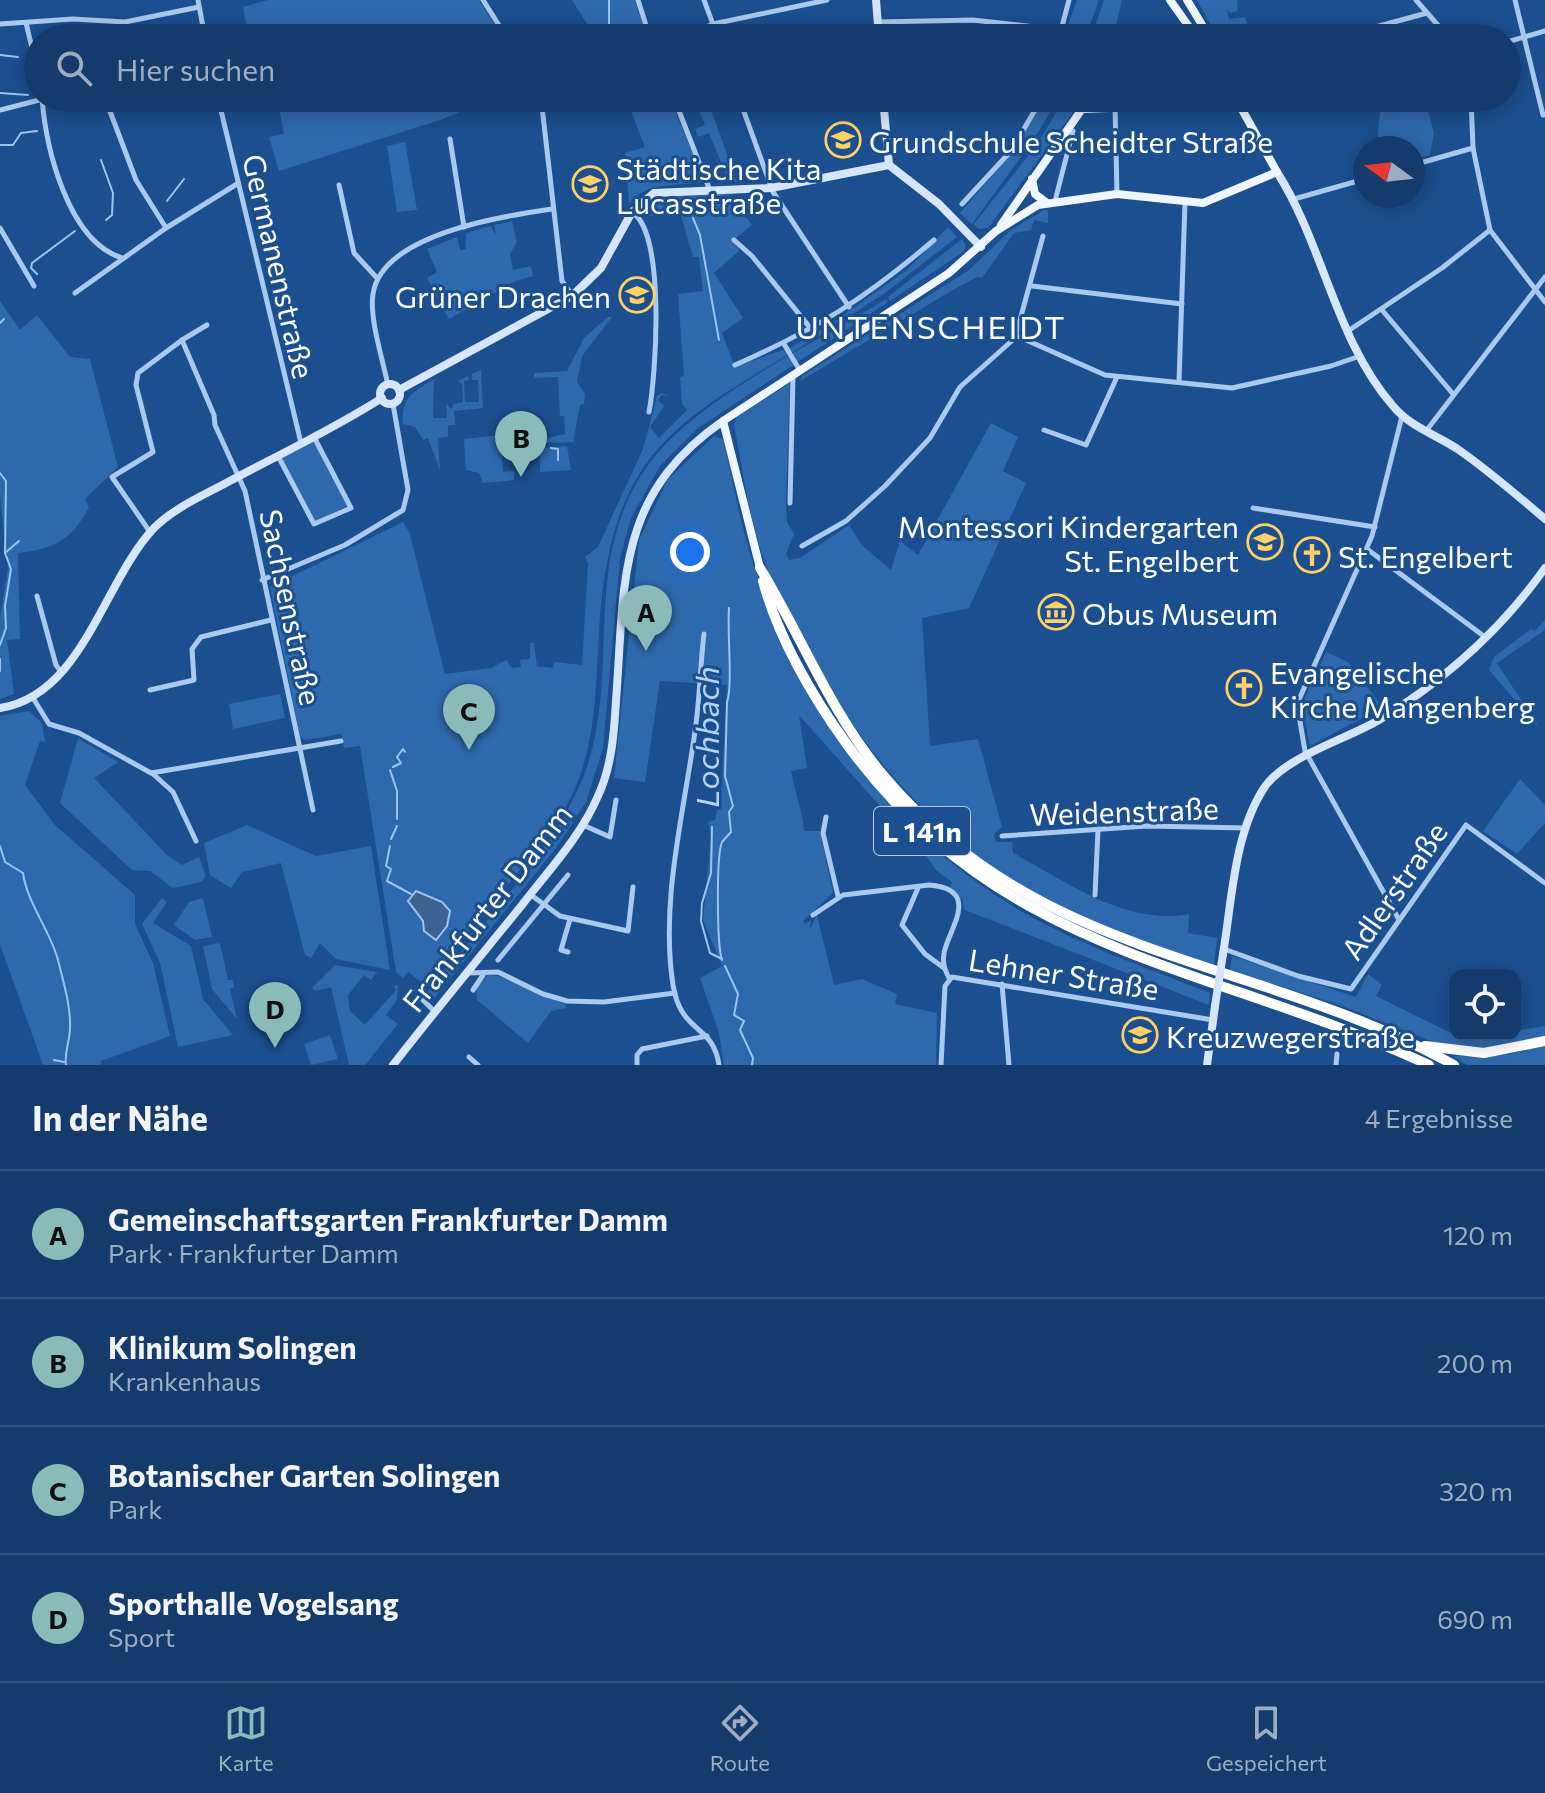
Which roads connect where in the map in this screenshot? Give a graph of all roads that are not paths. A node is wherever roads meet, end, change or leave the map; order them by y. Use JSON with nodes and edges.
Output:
{"nodes":[{"id":1,"x":483,"y":0,"type":"edge"},
{"id":2,"x":638,"y":0,"type":"edge"},
{"id":3,"x":704,"y":0,"type":"edge"},
{"id":4,"x":827,"y":0,"type":"edge"},
{"id":5,"x":876,"y":0,"type":"edge"},
{"id":6,"x":1069,"y":0,"type":"edge"},
{"id":7,"x":1170,"y":0,"type":"edge"},
{"id":8,"x":1187,"y":0,"type":"edge"},
{"id":9,"x":1416,"y":0,"type":"edge"},
{"id":10,"x":1515,"y":0,"type":"edge"},
{"id":11,"x":199,"y":3,"type":"edge"},
{"id":12,"x":1427,"y":13,"type":"junction"},
{"id":13,"x":878,"y":22,"type":"joint"},
{"id":14,"x":26,"y":23,"type":"joint"},
{"id":15,"x":0,"y":24,"type":"edge"},
{"id":16,"x":203,"y":24,"type":"edge"},
{"id":17,"x":498,"y":24,"type":"edge"},
{"id":18,"x":646,"y":24,"type":"edge"},
{"id":19,"x":713,"y":24,"type":"joint"},
{"id":20,"x":1008,"y":24,"type":"edge"},
{"id":21,"x":1063,"y":24,"type":"edge"},
{"id":22,"x":1187,"y":24,"type":"edge"},
{"id":23,"x":1202,"y":24,"type":"edge"},
{"id":24,"x":1387,"y":24,"type":"edge"},
{"id":25,"x":1437,"y":24,"type":"edge"},
{"id":26,"x":1545,"y":31,"type":"edge"},
{"id":27,"x":1526,"y":36,"type":"junction"},
{"id":28,"x":1521,"y":38,"type":"edge"},
{"id":29,"x":24,"y":103,"type":"edge"},
{"id":30,"x":0,"y":110,"type":"edge"},
{"id":31,"x":45,"y":112,"type":"edge"},
{"id":32,"x":110,"y":112,"type":"edge"},
{"id":33,"x":221,"y":112,"type":"edge"},
{"id":34,"x":542,"y":112,"type":"edge"},
{"id":35,"x":679,"y":112,"type":"edge"},
{"id":36,"x":744,"y":112,"type":"edge"},
{"id":37,"x":884,"y":112,"type":"edge"},
{"id":38,"x":1034,"y":112,"type":"edge"},
{"id":39,"x":1080,"y":112,"type":"edge"},
{"id":40,"x":1115,"y":112,"type":"edge"},
{"id":41,"x":1245,"y":112,"type":"edge"},
{"id":42,"x":1472,"y":112,"type":"edge"},
{"id":43,"x":1543,"y":115,"type":"edge"},
{"id":44,"x":1073,"y":131,"type":"dead end"},
{"id":45,"x":450,"y":139,"type":"dead end"},
{"id":46,"x":1473,"y":148,"type":"junction"},
{"id":47,"x":1049,"y":152,"type":"junction"},
{"id":48,"x":1067,"y":157,"type":"junction"},
{"id":49,"x":1425,"y":162,"type":"edge"},
{"id":50,"x":889,"y":165,"type":"junction"},
{"id":51,"x":1277,"y":172,"type":"junction"},
{"id":52,"x":1032,"y":178,"type":"junction"},
{"id":53,"x":1353,"y":182,"type":"edge"},
{"id":54,"x":237,"y":184,"type":"junction"},
{"id":55,"x":339,"y":185,"type":"dead end"},
{"id":56,"x":709,"y":188,"type":"junction"},
{"id":57,"x":771,"y":188,"type":"junction"},
{"id":58,"x":1117,"y":194,"type":"junction"},
{"id":59,"x":1294,"y":199,"type":"junction"},
{"id":60,"x":1051,"y":202,"type":"junction"},
{"id":61,"x":1185,"y":202,"type":"junction"},
{"id":62,"x":962,"y":204,"type":"dead end"},
{"id":63,"x":552,"y":209,"type":"junction"},
{"id":64,"x":632,"y":212,"type":"junction"},
{"id":65,"x":464,"y":227,"type":"junction"},
{"id":66,"x":0,"y":228,"type":"edge"},
{"id":67,"x":166,"y":228,"type":"junction"},
{"id":68,"x":1490,"y":230,"type":"junction"},
{"id":69,"x":996,"y":231,"type":"junction"},
{"id":70,"x":1043,"y":236,"type":"dead end"},
{"id":71,"x":734,"y":240,"type":"dead end"},
{"id":72,"x":934,"y":240,"type":"dead end"},
{"id":73,"x":981,"y":247,"type":"junction"},
{"id":74,"x":123,"y":258,"type":"junction"},
{"id":75,"x":1545,"y":277,"type":"edge"},
{"id":76,"x":377,"y":278,"type":"junction"},
{"id":77,"x":34,"y":286,"type":"dead end"},
{"id":78,"x":1032,"y":286,"type":"junction"},
{"id":79,"x":1534,"y":291,"type":"junction"},
{"id":80,"x":75,"y":293,"type":"dead end"},
{"id":81,"x":572,"y":296,"type":"junction"},
{"id":82,"x":1545,"y":302,"type":"edge"},
{"id":83,"x":1182,"y":304,"type":"junction"},
{"id":84,"x":849,"y":307,"type":"junction"},
{"id":85,"x":1382,"y":310,"type":"junction"},
{"id":86,"x":207,"y":325,"type":"dead end"},
{"id":87,"x":812,"y":330,"type":"junction"},
{"id":88,"x":1348,"y":331,"type":"junction"},
{"id":89,"x":1017,"y":336,"type":"junction"},
{"id":90,"x":182,"y":340,"type":"junction"},
{"id":91,"x":784,"y":344,"type":"junction"},
{"id":92,"x":1360,"y":356,"type":"junction"},
{"id":93,"x":735,"y":365,"type":"dead end"},
{"id":94,"x":795,"y":371,"type":"junction"},
{"id":95,"x":1117,"y":377,"type":"junction"},
{"id":96,"x":1179,"y":382,"type":"junction"},
{"id":97,"x":388,"y":385,"type":"junction"},
{"id":98,"x":399,"y":390,"type":"junction"},
{"id":99,"x":1453,"y":394,"type":"junction"},
{"id":100,"x":382,"y":398,"type":"junction"},
{"id":101,"x":393,"y":404,"type":"junction"},
{"id":102,"x":649,"y":412,"type":"dead end"},
{"id":103,"x":1402,"y":416,"type":"junction"},
{"id":104,"x":723,"y":421,"type":"junction"},
{"id":105,"x":1044,"y":430,"type":"dead end"},
{"id":106,"x":1426,"y":431,"type":"junction"},
{"id":107,"x":313,"y":436,"type":"junction"},
{"id":108,"x":301,"y":443,"type":"junction"},
{"id":109,"x":278,"y":456,"type":"junction"},
{"id":110,"x":239,"y":476,"type":"junction"},
{"id":111,"x":790,"y":503,"type":"dead end"},
{"id":112,"x":1253,"y":508,"type":"dead end"},
{"id":113,"x":1545,"y":519,"type":"edge"},
{"id":114,"x":1375,"y":527,"type":"junction"},
{"id":115,"x":151,"y":532,"type":"junction"},
{"id":116,"x":802,"y":546,"type":"dead end"},
{"id":117,"x":1367,"y":549,"type":"junction"},
{"id":118,"x":760,"y":568,"type":"junction"},
{"id":119,"x":1545,"y":568,"type":"edge"},
{"id":120,"x":262,"y":580,"type":"junction"},
{"id":121,"x":37,"y":596,"type":"dead end"},
{"id":122,"x":271,"y":620,"type":"junction"},
{"id":123,"x":704,"y":634,"type":"dead end"},
{"id":124,"x":1487,"y":638,"type":"junction"},
{"id":125,"x":61,"y":672,"type":"junction"},
{"id":126,"x":150,"y":690,"type":"dead end"},
{"id":127,"x":33,"y":698,"type":"junction"},
{"id":128,"x":0,"y":708,"type":"edge"},
{"id":129,"x":341,"y":741,"type":"dead end"},
{"id":130,"x":299,"y":748,"type":"junction"},
{"id":131,"x":1307,"y":753,"type":"junction"},
{"id":132,"x":151,"y":773,"type":"junction"},
{"id":133,"x":616,"y":800,"type":"dead end"},
{"id":134,"x":313,"y":810,"type":"dead end"},
{"id":135,"x":826,"y":817,"type":"dead end"},
{"id":136,"x":583,"y":825,"type":"junction"},
{"id":137,"x":1248,"y":828,"type":"junction"},
{"id":138,"x":1098,"y":829,"type":"junction"},
{"id":139,"x":1002,"y":836,"type":"dead end"},
{"id":140,"x":196,"y":841,"type":"dead end"},
{"id":141,"x":568,"y":875,"type":"dead end"},
{"id":142,"x":1545,"y":883,"type":"edge"},
{"id":143,"x":633,"y":887,"type":"dead end"},
{"id":144,"x":918,"y":888,"type":"junction"},
{"id":145,"x":530,"y":894,"type":"junction"},
{"id":146,"x":1095,"y":895,"type":"dead end"},
{"id":147,"x":838,"y":896,"type":"junction"},
{"id":148,"x":544,"y":905,"type":"junction"},
{"id":149,"x":813,"y":915,"type":"dead end"},
{"id":150,"x":1398,"y":918,"type":"junction"},
{"id":151,"x":570,"y":919,"type":"junction"},
{"id":152,"x":1224,"y":951,"type":"junction"},
{"id":153,"x":568,"y":952,"type":"dead end"},
{"id":154,"x":498,"y":960,"type":"dead end"},
{"id":155,"x":944,"y":968,"type":"junction"},
{"id":156,"x":467,"y":972,"type":"junction"},
{"id":157,"x":484,"y":974,"type":"junction"},
{"id":158,"x":949,"y":978,"type":"junction"},
{"id":159,"x":1002,"y":984,"type":"junction"},
{"id":160,"x":473,"y":990,"type":"dead end"},
{"id":161,"x":675,"y":993,"type":"junction"},
{"id":162,"x":422,"y":999,"type":"dead end"},
{"id":163,"x":435,"y":1012,"type":"junction"},
{"id":164,"x":1213,"y":1020,"type":"junction"},
{"id":165,"x":708,"y":1036,"type":"junction"},
{"id":166,"x":1545,"y":1041,"type":"edge"},
{"id":167,"x":1413,"y":1044,"type":"junction"},
{"id":168,"x":1396,"y":1051,"type":"junction"},
{"id":169,"x":1337,"y":1054,"type":"dead end"},
{"id":170,"x":469,"y":1057,"type":"dead end"},
{"id":171,"x":393,"y":1065,"type":"edge"},
{"id":172,"x":478,"y":1065,"type":"edge"},
{"id":173,"x":637,"y":1065,"type":"edge"},
{"id":174,"x":719,"y":1065,"type":"edge"},
{"id":175,"x":941,"y":1065,"type":"edge"},
{"id":176,"x":1009,"y":1065,"type":"edge"},
{"id":177,"x":1207,"y":1065,"type":"edge"},
{"id":178,"x":1336,"y":1065,"type":"edge"},
{"id":179,"x":1414,"y":1065,"type":"edge"},
{"id":180,"x":1429,"y":1065,"type":"edge"},
{"id":181,"x":1454,"y":1065,"type":"edge"}],
"edges":[{"from":1,"to":17,"type":"street"},
{"from":2,"to":18,"type":"street"},
{"from":3,"to":19,"type":"street"},
{"from":4,"to":19,"type":"street"},
{"from":5,"to":13,"type":"main road"},
{"from":6,"to":21,"type":"street"},
{"from":7,"to":22,"type":"main road"},
{"from":8,"to":23,"type":"main road"},
{"from":9,"to":12,"type":"street"},
{"from":10,"to":27,"type":"street"},
{"from":11,"to":14,"type":"street"},
{"from":11,"to":16,"type":"street"},
{"from":12,"to":24,"type":"street"},
{"from":12,"to":25,"type":"street"},
{"from":13,"to":20,"type":"street"},
{"from":14,"to":15,"type":"street"},
{"from":26,"to":27,"type":"street"},
{"from":27,"to":28,"type":"street"},
{"from":27,"to":43,"type":"street"},
{"from":29,"to":30,"type":"street"},
{"from":31,"to":74,"type":"street"},
{"from":32,"to":67,"type":"street"},
{"from":33,"to":54,"type":"street","name":"Germanenstraße"},
{"from":34,"to":63,"type":"street"},
{"from":35,"to":56,"type":"street"},
{"from":36,"to":57,"type":"street"},
{"from":37,"to":50,"type":"main road"},
{"from":38,"to":62,"type":"street"},
{"from":39,"to":47,"type":"main road"},
{"from":40,"to":58,"type":"street"},
{"from":41,"to":51,"type":"main road"},
{"from":42,"to":46,"type":"street"},
{"from":44,"to":48,"type":"street"},
{"from":45,"to":65,"type":"street"},
{"from":46,"to":49,"type":"street"},
{"from":46,"to":68,"type":"street"},
{"from":47,"to":48,"type":"street"},
{"from":47,"to":52,"type":"main road"},
{"from":48,"to":60,"type":"street"},
{"from":50,"to":57,"type":"main road"},
{"from":50,"to":73,"type":"main road"},
{"from":51,"to":59,"type":"main road"},
{"from":51,"to":61,"type":"main road"},
{"from":52,"to":60,"type":"main road"},
{"from":52,"to":69,"type":"main road"},
{"from":53,"to":59,"type":"street"},
{"from":54,"to":67,"type":"street"},
{"from":54,"to":108,"type":"street","name":"Germanenstraße"},
{"from":55,"to":76,"type":"street"},
{"from":56,"to":57,"type":"main road"},
{"from":56,"to":64,"type":"main road"},
{"from":57,"to":84,"type":"street"},
{"from":58,"to":60,"type":"main road"},
{"from":58,"to":61,"type":"main road"},
{"from":59,"to":88,"type":"main road"},
{"from":60,"to":69,"type":"main road"},
{"from":61,"to":83,"type":"street"},
{"from":63,"to":65,"type":"street"},
{"from":63,"to":81,"type":"street"},
{"from":64,"to":81,"type":"main road"},
{"from":64,"to":102,"type":"street"},
{"from":65,"to":76,"type":"street"},
{"from":66,"to":77,"type":"street"},
{"from":67,"to":74,"type":"street"},
{"from":68,"to":79,"type":"street"},
{"from":68,"to":85,"type":"street"},
{"from":69,"to":73,"type":"main road","name":"Frankfurter Damm"},
{"from":70,"to":78,"type":"street"},
{"from":71,"to":87,"type":"street"},
{"from":72,"to":84,"type":"street"},
{"from":73,"to":94,"type":"main road","name":"Frankfurter Damm"},
{"from":74,"to":80,"type":"street"},
{"from":75,"to":79,"type":"street"},
{"from":76,"to":97,"type":"street"},
{"from":78,"to":83,"type":"street"},
{"from":78,"to":89,"type":"street"},
{"from":79,"to":82,"type":"street"},
{"from":79,"to":99,"type":"street"},
{"from":81,"to":98,"type":"main road"},
{"from":83,"to":96,"type":"street"},
{"from":84,"to":87,"type":"street"},
{"from":85,"to":88,"type":"street"},
{"from":85,"to":99,"type":"street"},
{"from":86,"to":90,"type":"street"},
{"from":87,"to":91,"type":"street"},
{"from":88,"to":92,"type":"main road"},
{"from":89,"to":95,"type":"street"},
{"from":89,"to":116,"type":"street"},
{"from":90,"to":110,"type":"street","name":"Sachsenstraße"},
{"from":90,"to":115,"type":"street"},
{"from":91,"to":93,"type":"street"},
{"from":91,"to":94,"type":"street"},
{"from":92,"to":96,"type":"street"},
{"from":92,"to":103,"type":"main road"},
{"from":94,"to":104,"type":"main road","name":"Frankfurter Damm"},
{"from":94,"to":111,"type":"street"},
{"from":95,"to":96,"type":"street"},
{"from":95,"to":105,"type":"street"},
{"from":97,"to":98,"type":"main road"},
{"from":97,"to":100,"type":"main road"},
{"from":98,"to":101,"type":"main road"},
{"from":99,"to":106,"type":"street"},
{"from":100,"to":101,"type":"main road"},
{"from":100,"to":107,"type":"main road"},
{"from":101,"to":120,"type":"street"},
{"from":103,"to":106,"type":"main road"},
{"from":103,"to":114,"type":"street"},
{"from":104,"to":118,"type":"main road","number":"L 141n"},
{"from":104,"to":136,"type":"main road","name":"Frankfurter Damm"},
{"from":106,"to":113,"type":"main road"},
{"from":107,"to":108,"type":"main road"},
{"from":107,"to":109,"type":"street"},
{"from":108,"to":109,"type":"main road"},
{"from":109,"to":110,"type":"main road"},
{"from":110,"to":115,"type":"main road"},
{"from":110,"to":120,"type":"street","name":"Sachsenstraße"},
{"from":112,"to":114,"type":"street"},
{"from":114,"to":117,"type":"street"},
{"from":115,"to":125,"type":"main road"},
{"from":117,"to":124,"type":"street"},
{"from":117,"to":131,"type":"street"},
{"from":118,"to":167,"type":"highway","number":"L 141n"},
{"from":118,"to":168,"type":"highway","number":"L 141n"},
{"from":119,"to":124,"type":"main road"},
{"from":120,"to":122,"type":"street","name":"Sachsenstraße"},
{"from":121,"to":125,"type":"street"},
{"from":122,"to":126,"type":"street"},
{"from":122,"to":130,"type":"street","name":"Sachsenstraße"},
{"from":123,"to":161,"type":"street"},
{"from":124,"to":131,"type":"main road"},
{"from":125,"to":127,"type":"main road"},
{"from":127,"to":128,"type":"main road"},
{"from":127,"to":132,"type":"street"},
{"from":129,"to":130,"type":"street"},
{"from":130,"to":132,"type":"street"},
{"from":130,"to":134,"type":"street","name":"Sachsenstraße"},
{"from":131,"to":137,"type":"main road"},
{"from":131,"to":150,"type":"street"},
{"from":132,"to":140,"type":"street"},
{"from":133,"to":136,"type":"street"},
{"from":135,"to":147,"type":"street"},
{"from":136,"to":145,"type":"main road","name":"Frankfurter Damm"},
{"from":137,"to":138,"type":"street","name":"Weidenstraße"},
{"from":137,"to":152,"type":"main road"},
{"from":138,"to":139,"type":"street","name":"Weidenstraße"},
{"from":138,"to":146,"type":"street"},
{"from":141,"to":148,"type":"street"},
{"from":142,"to":150,"type":"street","name":"Adlerstraße"},
{"from":143,"to":151,"type":"street"},
{"from":144,"to":147,"type":"street"},
{"from":144,"to":155,"type":"street"},
{"from":144,"to":155,"type":"street"},
{"from":145,"to":148,"type":"street"},
{"from":145,"to":156,"type":"main road","name":"Frankfurter Damm"},
{"from":147,"to":149,"type":"street"},
{"from":148,"to":151,"type":"street"},
{"from":148,"to":154,"type":"street"},
{"from":150,"to":152,"type":"street","name":"Adlerstraße"},
{"from":151,"to":153,"type":"street"},
{"from":152,"to":164,"type":"main road","bridge":true},
{"from":155,"to":158,"type":"street"},
{"from":156,"to":157,"type":"street"},
{"from":156,"to":163,"type":"main road","name":"Frankfurter Damm"},
{"from":157,"to":160,"type":"street"},
{"from":157,"to":161,"type":"street"},
{"from":158,"to":159,"type":"street","name":"Lehner Straße"},
{"from":158,"to":175,"type":"street","name":"Lehner Straße"},
{"from":159,"to":164,"type":"street","name":"Lehner Straße"},
{"from":159,"to":176,"type":"street"},
{"from":161,"to":165,"type":"street"},
{"from":162,"to":163,"type":"street"},
{"from":163,"to":171,"type":"main road","name":"Frankfurter Damm"},
{"from":164,"to":177,"type":"main road"},
{"from":165,"to":173,"type":"street"},
{"from":165,"to":174,"type":"street"},
{"from":166,"to":167,"type":"highway"},
{"from":167,"to":181,"type":"highway","number":"L 141n"},
{"from":168,"to":179,"type":"highway"},
{"from":168,"to":180,"type":"highway","number":"L 141n"},
{"from":169,"to":178,"type":"street"},
{"from":170,"to":172,"type":"street"}]}
